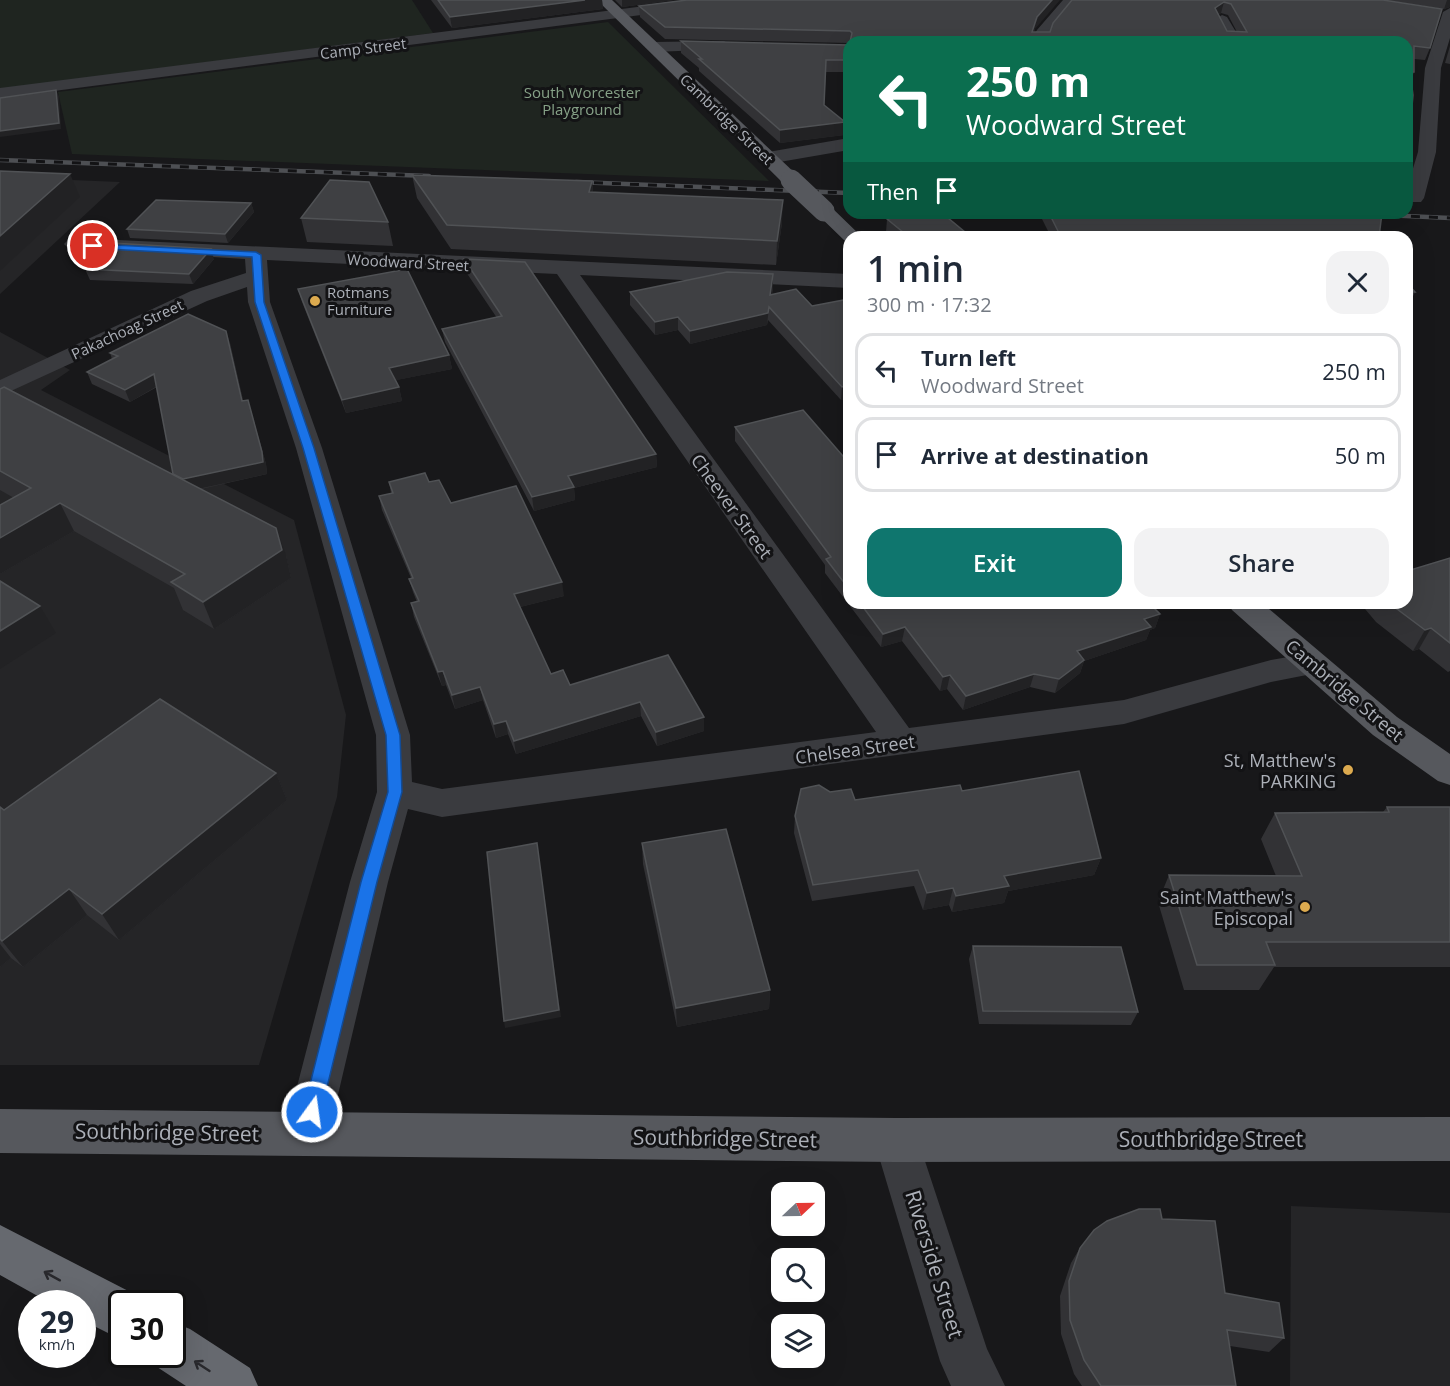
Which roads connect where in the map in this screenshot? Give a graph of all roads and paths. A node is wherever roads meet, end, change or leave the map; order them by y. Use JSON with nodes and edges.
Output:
{"nodes":[{"id":1,"x":604,"y":0,"type":"edge"},
{"id":2,"x":726,"y":0,"type":"edge"},
{"id":3,"x":1071,"y":0,"type":"edge"},
{"id":4,"x":620,"y":15,"type":"junction"},
{"id":5,"x":1445,"y":15,"type":"edge"},
{"id":6,"x":1222,"y":20,"type":"edge"},
{"id":7,"x":1041,"y":36,"type":"edge"},
{"id":8,"x":1231,"y":36,"type":"edge"},
{"id":9,"x":741,"y":46,"type":"edge"},
{"id":10,"x":653,"y":47,"type":"junction"},
{"id":11,"x":0,"y":93,"type":"edge"},
{"id":12,"x":843,"y":145,"type":"edge"},
{"id":13,"x":1413,"y":151,"type":"edge"},
{"id":14,"x":1427,"y":152,"type":"junction"},
{"id":15,"x":1447,"y":154,"type":"dead end"},
{"id":16,"x":768,"y":158,"type":"junction"},
{"id":17,"x":1414,"y":198,"type":"dead end"},
{"id":18,"x":846,"y":231,"type":"edge"},
{"id":19,"x":75,"y":244,"type":"dead end"},
{"id":20,"x":257,"y":266,"type":"junction"},
{"id":21,"x":565,"y":269,"type":"junction"},
{"id":22,"x":843,"y":281,"type":"edge"},
{"id":23,"x":0,"y":389,"type":"edge"},
{"id":24,"x":1250,"y":609,"type":"edge"},
{"id":25,"x":1311,"y":663,"type":"junction"},
{"id":26,"x":901,"y":742,"type":"junction"},
{"id":27,"x":1450,"y":772,"type":"edge"},
{"id":28,"x":395,"y":792,"type":"junction"},
{"id":29,"x":0,"y":1131,"type":"edge"},
{"id":30,"x":307,"y":1133,"type":"junction"},
{"id":31,"x":1450,"y":1139,"type":"edge"},
{"id":32,"x":896,"y":1140,"type":"junction"},
{"id":33,"x":0,"y":1249,"type":"edge"},
{"id":34,"x":108,"y":1307,"type":"edge"},
{"id":35,"x":186,"y":1356,"type":"edge"},
{"id":36,"x":232,"y":1386,"type":"edge"},
{"id":37,"x":979,"y":1386,"type":"edge"}],
"edges":[{"from":1,"to":4,"type":"main road","name":"Cambridge Street"},
{"from":2,"to":4,"type":"street","name":"Camp Street"},
{"from":3,"to":7,"type":"street"},
{"from":4,"to":10,"type":"main road","name":"Cambridge Street"},
{"from":4,"to":11,"type":"street","name":"Camp Street"},
{"from":5,"to":14,"type":"street"},
{"from":6,"to":8,"type":"street"},
{"from":9,"to":10,"type":"street"},
{"from":10,"to":16,"type":"main road","name":"Cambridge Street"},
{"from":12,"to":16,"type":"street"},
{"from":13,"to":14,"type":"street"},
{"from":14,"to":15,"type":"street"},
{"from":14,"to":17,"type":"street"},
{"from":16,"to":18,"type":"main road","name":"Cambridge Street","bridge":true},
{"from":19,"to":20,"type":"street","name":"Woodward Street"},
{"from":20,"to":21,"type":"street","name":"Woodward Street"},
{"from":20,"to":23,"type":"street","name":"Pakachoag Street"},
{"from":20,"to":28,"type":"street"},
{"from":21,"to":22,"type":"street","name":"Woodward Street"},
{"from":21,"to":26,"type":"street","name":"Cheever Street"},
{"from":24,"to":25,"type":"main road","name":"Cambridge Street"},
{"from":25,"to":26,"type":"street","name":"Chelsea Street"},
{"from":25,"to":27,"type":"main road","name":"Cambridge Street"},
{"from":26,"to":28,"type":"street","name":"Chelsea Street"},
{"from":28,"to":30,"type":"street"},
{"from":29,"to":30,"type":"main road","name":"Southbridge Street"},
{"from":30,"to":32,"type":"main road","name":"Southbridge Street"},
{"from":31,"to":32,"type":"main road","name":"Southbridge Street"},
{"from":32,"to":37,"type":"street","name":"Riverside Street"},
{"from":34,"to":33,"type":"highway","one_way":true},
{"from":36,"to":35,"type":"highway","one_way":true}]}
